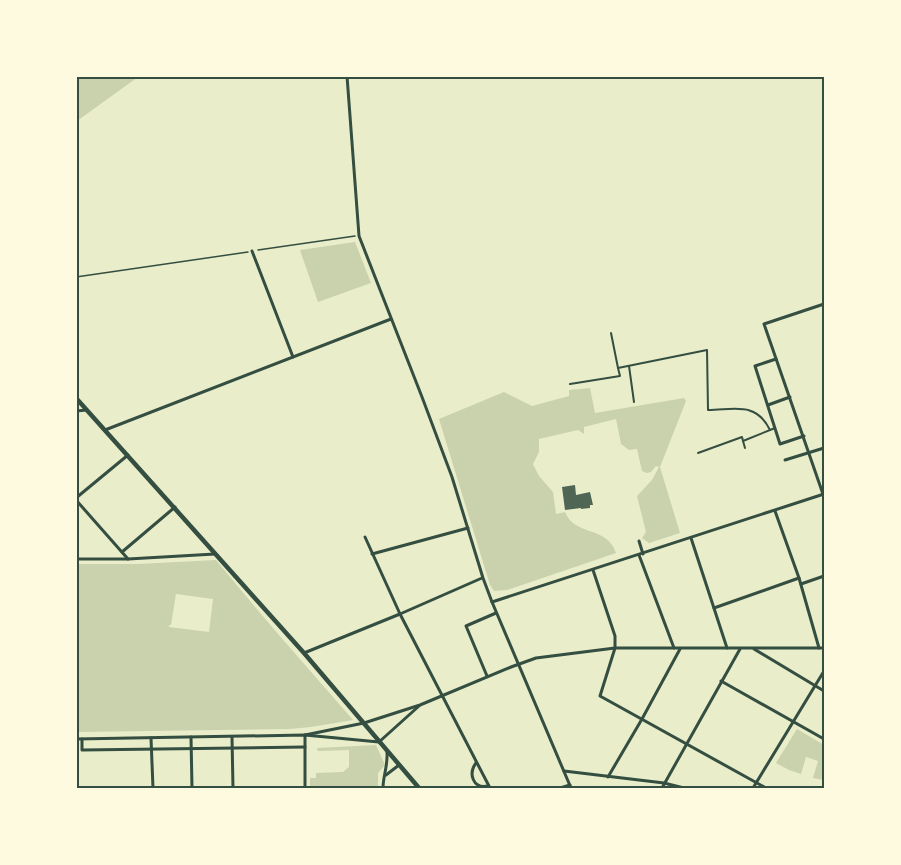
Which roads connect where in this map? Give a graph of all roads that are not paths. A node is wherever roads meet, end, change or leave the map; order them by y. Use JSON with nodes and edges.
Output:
{"nodes":[{"id":1,"x":347,"y":76,"type":"edge"},
{"id":2,"x":252,"y":251,"type":"road end"},
{"id":3,"x":825,"y":304,"type":"edge"},
{"id":4,"x":391,"y":319,"type":"junction"},
{"id":5,"x":611,"y":333,"type":"dead end"},
{"id":6,"x":293,"y":357,"type":"junction"},
{"id":7,"x":776,"y":359,"type":"junction"},
{"id":8,"x":629,"y":366,"type":"junction"},
{"id":9,"x":618,"y":368,"type":"junction"},
{"id":10,"x":570,"y":384,"type":"dead end"},
{"id":11,"x":790,"y":397,"type":"junction"},
{"id":12,"x":76,"y":398,"type":"edge"},
{"id":13,"x":634,"y":402,"type":"dead end"},
{"id":14,"x":768,"y":405,"type":"junction"},
{"id":15,"x":87,"y":410,"type":"junction"},
{"id":16,"x":76,"y":411,"type":"edge"},
{"id":17,"x":775,"y":428,"type":"junction"},
{"id":18,"x":105,"y":430,"type":"junction"},
{"id":19,"x":770,"y":430,"type":"junction"},
{"id":20,"x":804,"y":436,"type":"junction"},
{"id":21,"x":743,"y":441,"type":"junction"},
{"id":22,"x":745,"y":448,"type":"dead end"},
{"id":23,"x":825,"y":448,"type":"edge"},
{"id":24,"x":810,"y":452,"type":"junction"},
{"id":25,"x":698,"y":453,"type":"dead end"},
{"id":26,"x":128,"y":455,"type":"junction"},
{"id":27,"x":785,"y":460,"type":"dead end"},
{"id":28,"x":824,"y":495,"type":"edge"},
{"id":29,"x":76,"y":499,"type":"edge"},
{"id":30,"x":175,"y":507,"type":"junction"},
{"id":31,"x":775,"y":511,"type":"junction"},
{"id":32,"x":468,"y":528,"type":"junction"},
{"id":33,"x":365,"y":537,"type":"dead end"},
{"id":34,"x":691,"y":538,"type":"junction"},
{"id":35,"x":639,"y":541,"type":"dead end"},
{"id":36,"x":122,"y":552,"type":"junction"},
{"id":37,"x":215,"y":554,"type":"junction"},
{"id":38,"x":372,"y":554,"type":"junction"},
{"id":39,"x":641,"y":554,"type":"junction"},
{"id":40,"x":76,"y":559,"type":"edge"},
{"id":41,"x":128,"y":559,"type":"junction"},
{"id":42,"x":592,"y":570,"type":"junction"},
{"id":43,"x":825,"y":576,"type":"edge"},
{"id":44,"x":483,"y":578,"type":"junction"},
{"id":45,"x":799,"y":578,"type":"junction"},
{"id":46,"x":801,"y":585,"type":"junction"},
{"id":47,"x":492,"y":602,"type":"junction"},
{"id":48,"x":714,"y":608,"type":"junction"},
{"id":49,"x":496,"y":613,"type":"junction"},
{"id":50,"x":400,"y":614,"type":"junction"},
{"id":51,"x":752,"y":647,"type":"junction"},
{"id":52,"x":615,"y":648,"type":"junction"},
{"id":53,"x":674,"y":648,"type":"junction"},
{"id":54,"x":740,"y":648,"type":"junction"},
{"id":55,"x":819,"y":648,"type":"junction"},
{"id":56,"x":825,"y":648,"type":"edge"},
{"id":57,"x":680,"y":649,"type":"junction"},
{"id":58,"x":728,"y":649,"type":"junction"},
{"id":59,"x":304,"y":653,"type":"junction"},
{"id":60,"x":517,"y":664,"type":"junction"},
{"id":61,"x":825,"y":671,"type":"edge"},
{"id":62,"x":487,"y":676,"type":"junction"},
{"id":63,"x":722,"y":681,"type":"junction"},
{"id":64,"x":816,"y":686,"type":"junction"},
{"id":65,"x":825,"y":691,"type":"edge"},
{"id":66,"x":442,"y":695,"type":"junction"},
{"id":67,"x":420,"y":705,"type":"junction"},
{"id":68,"x":642,"y":719,"type":"junction"},
{"id":69,"x":795,"y":721,"type":"junction"},
{"id":70,"x":364,"y":723,"type":"junction"},
{"id":71,"x":305,"y":735,"type":"junction"},
{"id":72,"x":232,"y":736,"type":"junction"},
{"id":73,"x":191,"y":737,"type":"junction"},
{"id":74,"x":152,"y":738,"type":"junction"},
{"id":75,"x":76,"y":739,"type":"edge"},
{"id":76,"x":82,"y":739,"type":"junction"},
{"id":77,"x":825,"y":739,"type":"edge"},
{"id":78,"x":379,"y":742,"type":"junction"},
{"id":79,"x":687,"y":743,"type":"junction"},
{"id":80,"x":305,"y":747,"type":"junction"},
{"id":81,"x":191,"y":748,"type":"junction"},
{"id":82,"x":232,"y":748,"type":"junction"},
{"id":83,"x":151,"y":749,"type":"junction"},
{"id":84,"x":387,"y":751,"type":"junction"},
{"id":85,"x":476,"y":763,"type":"junction"},
{"id":86,"x":399,"y":765,"type":"junction"},
{"id":87,"x":564,"y":771,"type":"junction"},
{"id":88,"x":385,"y":777,"type":"junction"},
{"id":89,"x":608,"y":777,"type":"junction"},
{"id":90,"x":664,"y":783,"type":"junction"},
{"id":91,"x":757,"y":783,"type":"junction"},
{"id":92,"x":571,"y":787,"type":"edge"},
{"id":93,"x":489,"y":788,"type":"edge"},
{"id":94,"x":153,"y":789,"type":"edge"},
{"id":95,"x":192,"y":789,"type":"edge"},
{"id":96,"x":232,"y":789,"type":"edge"},
{"id":97,"x":305,"y":789,"type":"edge"},
{"id":98,"x":383,"y":789,"type":"edge"},
{"id":99,"x":419,"y":789,"type":"edge"},
{"id":100,"x":560,"y":789,"type":"edge"},
{"id":101,"x":662,"y":789,"type":"edge"},
{"id":102,"x":684,"y":789,"type":"edge"},
{"id":103,"x":753,"y":789,"type":"edge"},
{"id":104,"x":766,"y":789,"type":"edge"}],
"edges":[{"from":1,"to":4,"type":"street"},
{"from":2,"to":6,"type":"street"},
{"from":3,"to":7,"type":"street"},
{"from":4,"to":6,"type":"street"},
{"from":4,"to":32,"type":"street"},
{"from":5,"to":9,"type":"street"},
{"from":6,"to":18,"type":"street"},
{"from":7,"to":11,"type":"street"},
{"from":7,"to":14,"type":"street"},
{"from":8,"to":9,"type":"street"},
{"from":8,"to":13,"type":"street"},
{"from":8,"to":19,"type":"street"},
{"from":9,"to":10,"type":"street"},
{"from":11,"to":14,"type":"street"},
{"from":11,"to":20,"type":"street"},
{"from":12,"to":15,"type":"street"},
{"from":14,"to":17,"type":"street"},
{"from":15,"to":16,"type":"street"},
{"from":15,"to":18,"type":"street"},
{"from":17,"to":19,"type":"street"},
{"from":17,"to":20,"type":"street"},
{"from":18,"to":26,"type":"street"},
{"from":19,"to":21,"type":"street"},
{"from":20,"to":24,"type":"street"},
{"from":21,"to":22,"type":"street"},
{"from":21,"to":25,"type":"street"},
{"from":23,"to":24,"type":"street"},
{"from":24,"to":27,"type":"street"},
{"from":24,"to":28,"type":"street"},
{"from":26,"to":29,"type":"street"},
{"from":26,"to":30,"type":"street"},
{"from":28,"to":31,"type":"street"},
{"from":29,"to":36,"type":"street"},
{"from":30,"to":36,"type":"street"},
{"from":30,"to":37,"type":"street"},
{"from":31,"to":34,"type":"street"},
{"from":31,"to":45,"type":"street"},
{"from":32,"to":38,"type":"street"},
{"from":32,"to":44,"type":"street"},
{"from":33,"to":38,"type":"street"},
{"from":34,"to":39,"type":"street"},
{"from":34,"to":48,"type":"street"},
{"from":35,"to":39,"type":"street"},
{"from":36,"to":41,"type":"street"},
{"from":37,"to":41,"type":"street"},
{"from":37,"to":59,"type":"street"},
{"from":38,"to":50,"type":"street"},
{"from":39,"to":42,"type":"street"},
{"from":39,"to":53,"type":"street"},
{"from":40,"to":41,"type":"street"},
{"from":42,"to":47,"type":"street"},
{"from":42,"to":52,"type":"street"},
{"from":43,"to":46,"type":"street"},
{"from":44,"to":47,"type":"street"},
{"from":44,"to":50,"type":"street"},
{"from":45,"to":46,"type":"street"},
{"from":45,"to":48,"type":"street"},
{"from":46,"to":55,"type":"street"},
{"from":47,"to":49,"type":"street"},
{"from":48,"to":58,"type":"street"},
{"from":49,"to":60,"type":"street"},
{"from":49,"to":62,"type":"street"},
{"from":50,"to":59,"type":"street"},
{"from":50,"to":66,"type":"street"},
{"from":51,"to":54,"type":"street"},
{"from":51,"to":55,"type":"street"},
{"from":51,"to":64,"type":"street"},
{"from":52,"to":53,"type":"street"},
{"from":52,"to":60,"type":"street"},
{"from":52,"to":68,"type":"street"},
{"from":53,"to":57,"type":"street"},
{"from":54,"to":58,"type":"street"},
{"from":54,"to":63,"type":"street"},
{"from":55,"to":56,"type":"street"},
{"from":57,"to":58,"type":"street"},
{"from":57,"to":68,"type":"street"},
{"from":59,"to":70,"type":"street"},
{"from":60,"to":62,"type":"street"},
{"from":60,"to":87,"type":"street"},
{"from":61,"to":64,"type":"street"},
{"from":62,"to":66,"type":"street"},
{"from":63,"to":69,"type":"street"},
{"from":63,"to":79,"type":"street"},
{"from":64,"to":65,"type":"street"},
{"from":64,"to":69,"type":"street"},
{"from":66,"to":67,"type":"street"},
{"from":66,"to":85,"type":"street"},
{"from":67,"to":70,"type":"street"},
{"from":67,"to":78,"type":"street"},
{"from":68,"to":79,"type":"street"},
{"from":68,"to":89,"type":"street"},
{"from":69,"to":77,"type":"street"},
{"from":69,"to":91,"type":"street"},
{"from":70,"to":71,"type":"street"},
{"from":70,"to":78,"type":"street"},
{"from":71,"to":72,"type":"street"},
{"from":71,"to":78,"type":"street"},
{"from":71,"to":80,"type":"street"},
{"from":72,"to":73,"type":"street"},
{"from":72,"to":82,"type":"street"},
{"from":73,"to":74,"type":"street"},
{"from":73,"to":81,"type":"street"},
{"from":74,"to":76,"type":"street"},
{"from":74,"to":83,"type":"street"},
{"from":75,"to":76,"type":"street"},
{"from":76,"to":83,"type":"street"},
{"from":78,"to":84,"type":"street"},
{"from":79,"to":90,"type":"street"},
{"from":79,"to":91,"type":"street"},
{"from":80,"to":82,"type":"street"},
{"from":80,"to":97,"type":"street"},
{"from":81,"to":82,"type":"street"},
{"from":81,"to":83,"type":"street"},
{"from":81,"to":95,"type":"street"},
{"from":82,"to":96,"type":"street"},
{"from":83,"to":94,"type":"street"},
{"from":84,"to":86,"type":"street"},
{"from":84,"to":88,"type":"street"},
{"from":85,"to":93,"type":"street"},
{"from":85,"to":93,"type":"street"},
{"from":86,"to":88,"type":"street"},
{"from":86,"to":99,"type":"street"},
{"from":87,"to":89,"type":"street"},
{"from":87,"to":92,"type":"street"},
{"from":88,"to":98,"type":"street"},
{"from":89,"to":90,"type":"street"},
{"from":90,"to":101,"type":"street"},
{"from":90,"to":102,"type":"street"},
{"from":91,"to":103,"type":"street"},
{"from":91,"to":104,"type":"street"},
{"from":92,"to":100,"type":"street"}]}
